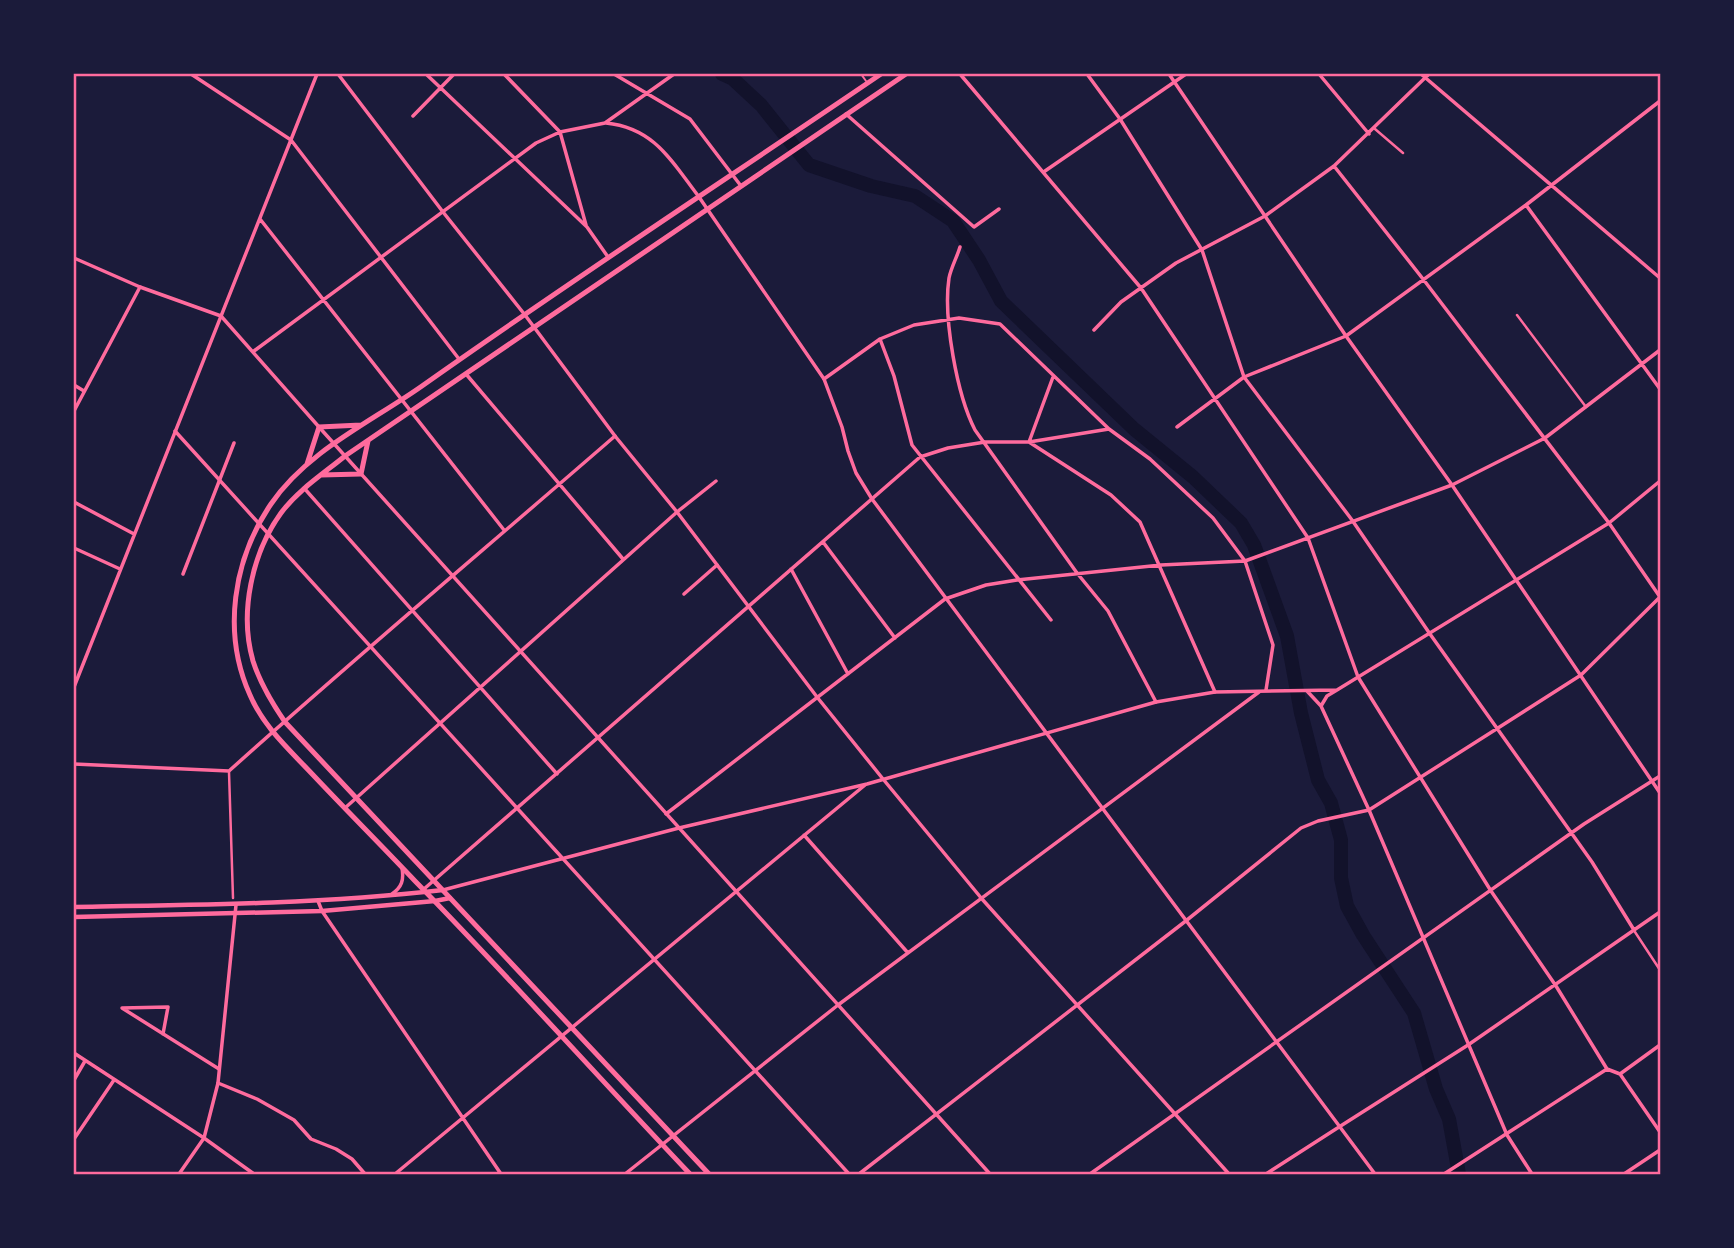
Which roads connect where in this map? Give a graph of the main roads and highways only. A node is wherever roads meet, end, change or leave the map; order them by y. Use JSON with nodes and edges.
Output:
{"nodes":[{"id":1,"x":881,"y":74,"type":"edge"},
{"id":2,"x":906,"y":74,"type":"edge"},
{"id":3,"x":361,"y":425,"type":"junction"},
{"id":4,"x":368,"y":441,"type":"junction"},
{"id":5,"x":307,"y":465,"type":"junction"},
{"id":6,"x":321,"y":475,"type":"junction"},
{"id":7,"x":443,"y":890,"type":"junction"},
{"id":8,"x":425,"y":891,"type":"junction"},
{"id":9,"x":450,"y":898,"type":"junction"},
{"id":10,"x":435,"y":901,"type":"junction"},
{"id":11,"x":74,"y":906,"type":"edge"},
{"id":12,"x":124,"y":906,"type":"junction"},
{"id":13,"x":74,"y":917,"type":"edge"},
{"id":14,"x":124,"y":917,"type":"junction"},
{"id":15,"x":690,"y":1174,"type":"edge"},
{"id":16,"x":709,"y":1174,"type":"edge"}],
"edges":[{"from":1,"to":3,"type":"main road"},
{"from":2,"to":4,"type":"main road"},
{"from":3,"to":5,"type":"main road"},
{"from":3,"to":5,"type":"main road"},
{"from":4,"to":6,"type":"main road"},
{"from":4,"to":6,"type":"main road"},
{"from":5,"to":8,"type":"main road"},
{"from":6,"to":7,"type":"main road"},
{"from":7,"to":8,"type":"main road"},
{"from":7,"to":9,"type":"main road"},
{"from":8,"to":10,"type":"main road"},
{"from":8,"to":12,"type":"main road"},
{"from":9,"to":10,"type":"main road"},
{"from":9,"to":16,"type":"main road"},
{"from":10,"to":14,"type":"main road"},
{"from":10,"to":15,"type":"main road"},
{"from":11,"to":12,"type":"main road"},
{"from":12,"to":14,"type":"main road"},
{"from":13,"to":14,"type":"main road"}]}
